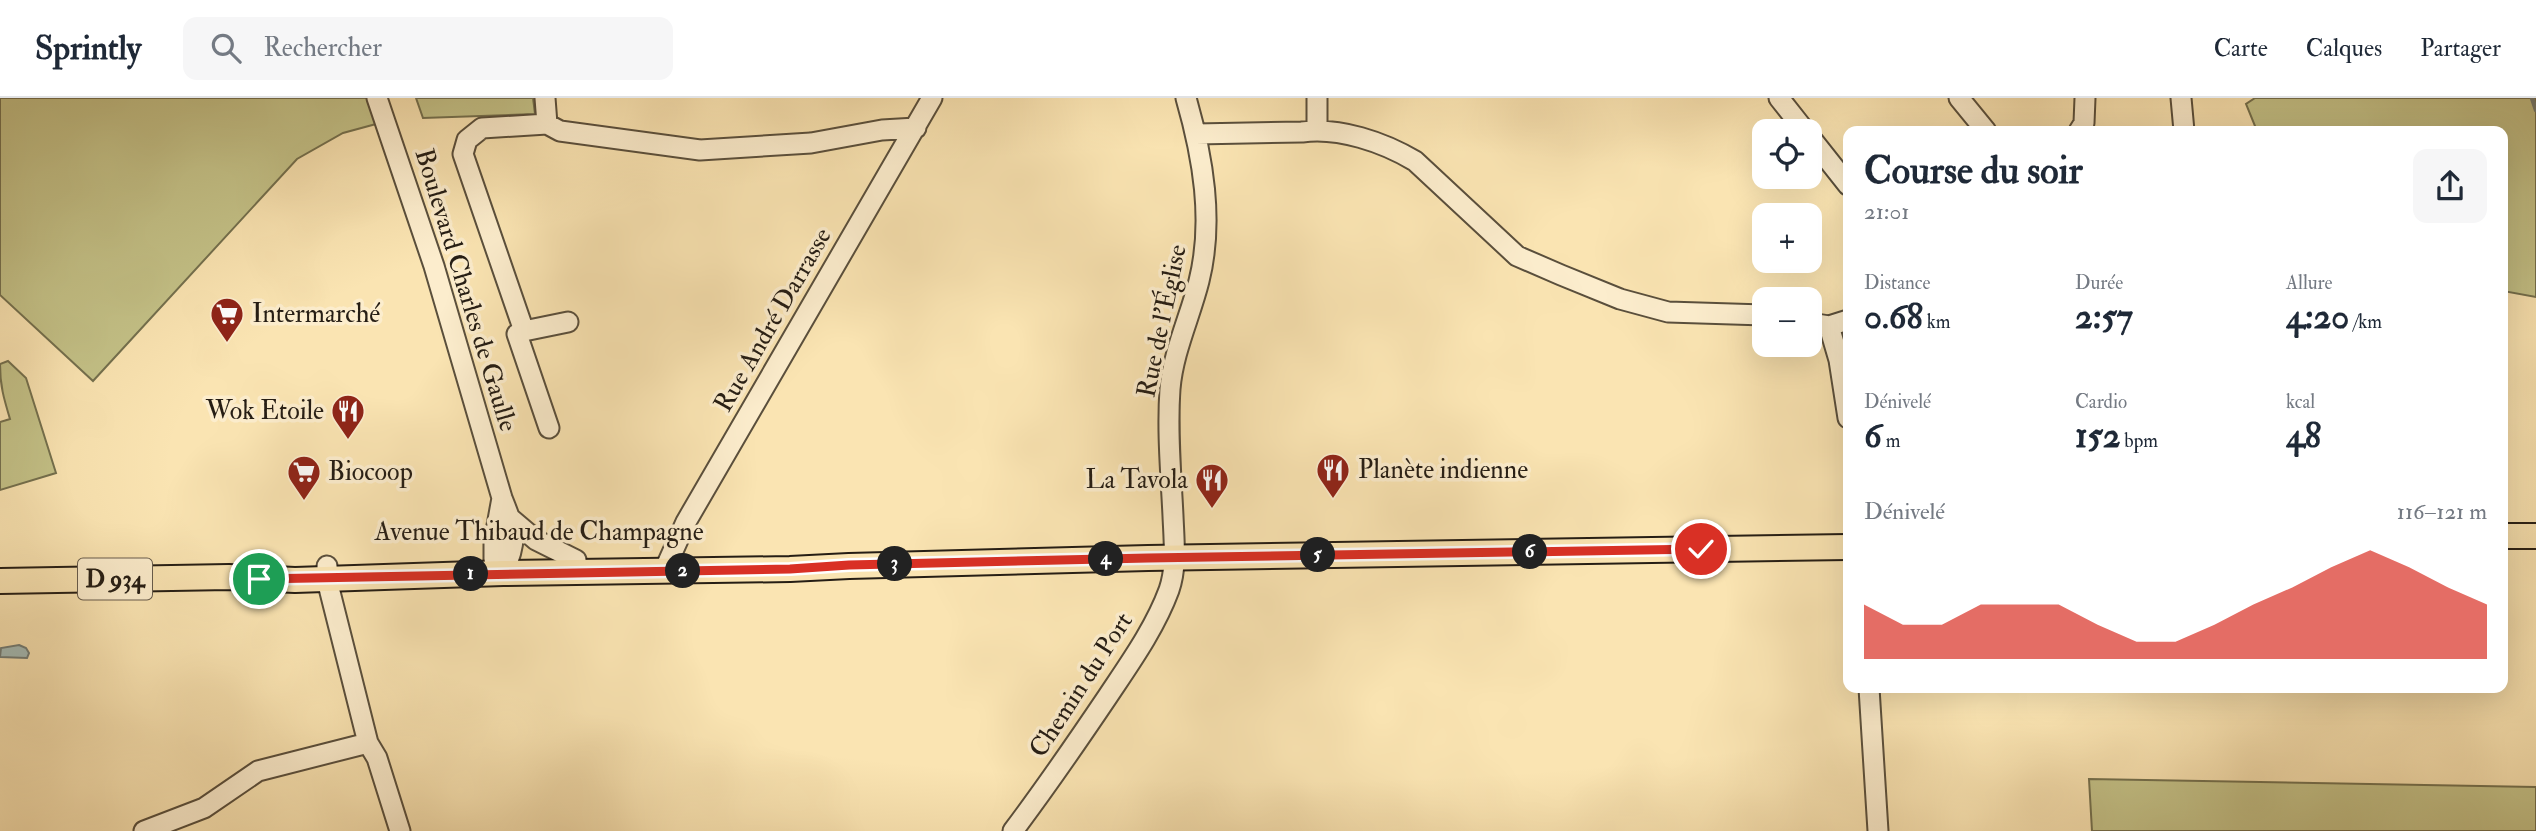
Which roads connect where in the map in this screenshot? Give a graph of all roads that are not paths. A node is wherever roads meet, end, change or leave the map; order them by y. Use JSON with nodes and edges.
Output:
{"nodes":[{"id":1,"x":377,"y":98,"type":"edge"},
{"id":2,"x":545,"y":98,"type":"edge"},
{"id":3,"x":932,"y":98,"type":"edge"},
{"id":4,"x":1186,"y":98,"type":"edge"},
{"id":5,"x":1317,"y":98,"type":"edge"},
{"id":6,"x":1779,"y":98,"type":"edge"},
{"id":7,"x":1959,"y":98,"type":"edge"},
{"id":8,"x":2085,"y":98,"type":"edge"},
{"id":9,"x":2181,"y":98,"type":"edge"},
{"id":10,"x":1796,"y":119,"type":"edge"},
{"id":11,"x":547,"y":124,"type":"junction"},
{"id":12,"x":1982,"y":126,"type":"edge"},
{"id":13,"x":2082,"y":126,"type":"edge"},
{"id":14,"x":2184,"y":126,"type":"edge"},
{"id":15,"x":916,"y":128,"type":"junction"},
{"id":16,"x":1317,"y":130,"type":"junction"},
{"id":17,"x":1196,"y":134,"type":"junction"},
{"id":18,"x":1822,"y":151,"type":"edge"},
{"id":19,"x":1843,"y":179,"type":"edge"},
{"id":20,"x":1752,"y":315,"type":"edge"},
{"id":21,"x":1843,"y":321,"type":"edge"},
{"id":22,"x":568,"y":322,"type":"dead end"},
{"id":23,"x":1822,"y":324,"type":"edge"},
{"id":24,"x":1822,"y":329,"type":"edge"},
{"id":25,"x":524,"y":331,"type":"junction"},
{"id":26,"x":1843,"y":386,"type":"edge"},
{"id":27,"x":549,"y":428,"type":"dead end"},
{"id":28,"x":502,"y":498,"type":"junction"},
{"id":29,"x":510,"y":518,"type":"junction"},
{"id":30,"x":2508,"y":536,"type":"edge"},
{"id":31,"x":2536,"y":536,"type":"edge"},
{"id":32,"x":1843,"y":547,"type":"edge"},
{"id":33,"x":1174,"y":558,"type":"junction"},
{"id":34,"x":576,"y":559,"type":"junction"},
{"id":35,"x":502,"y":564,"type":"junction"},
{"id":36,"x":666,"y":566,"type":"junction"},
{"id":37,"x":328,"y":572,"type":"junction"},
{"id":38,"x":0,"y":581,"type":"edge"},
{"id":39,"x":1869,"y":693,"type":"edge"},
{"id":40,"x":368,"y":743,"type":"junction"},
{"id":41,"x":144,"y":831,"type":"edge"},
{"id":42,"x":400,"y":831,"type":"edge"},
{"id":43,"x":1013,"y":831,"type":"edge"},
{"id":44,"x":1878,"y":831,"type":"edge"}],
"edges":[{"from":1,"to":28,"type":"street","name":"Boulevard Charles de Gaulle"},
{"from":2,"to":11,"type":"street"},
{"from":3,"to":15,"type":"street","name":"Rue André Darrasse"},
{"from":4,"to":17,"type":"street","name":"Rue de l'Église"},
{"from":5,"to":16,"type":"street"},
{"from":6,"to":10,"type":"street"},
{"from":7,"to":12,"type":"street"},
{"from":8,"to":13,"type":"street"},
{"from":9,"to":14,"type":"street"},
{"from":11,"to":15,"type":"street"},
{"from":11,"to":25,"type":"street"},
{"from":15,"to":36,"type":"street","name":"Rue André Darrasse"},
{"from":16,"to":17,"type":"street"},
{"from":16,"to":20,"type":"street"},
{"from":17,"to":33,"type":"street","name":"Rue de l'Église"},
{"from":18,"to":19,"type":"street"},
{"from":21,"to":23,"type":"street"},
{"from":22,"to":25,"type":"street"},
{"from":24,"to":26,"type":"street"},
{"from":25,"to":27,"type":"street"},
{"from":28,"to":29,"type":"street","name":"Boulevard Charles de Gaulle"},
{"from":28,"to":35,"type":"street","name":"Boulevard Charles de Gaulle"},
{"from":29,"to":34,"type":"street","name":"Boulevard Charles de Gaulle"},
{"from":29,"to":35,"type":"street","name":"Boulevard Charles de Gaulle"},
{"from":30,"to":31,"type":"main road"},
{"from":32,"to":33,"type":"main road","name":"Avenue Thibaud de Champagne","number":"D 934"},
{"from":33,"to":36,"type":"main road","name":"Avenue Thibaud de Champagne","number":"D 934"},
{"from":33,"to":43,"type":"street","name":"Chemin du Port"},
{"from":34,"to":35,"type":"main road","name":"Avenue Thibaud de Champagne"},
{"from":34,"to":36,"type":"main road","name":"Avenue Thibaud de Champagne"},
{"from":35,"to":36,"type":"main road","name":"Avenue Thibaud de Champagne","number":"D 934"},
{"from":35,"to":37,"type":"main road","name":"Avenue Thibaud de Champagne","number":"D 934"},
{"from":37,"to":38,"type":"main road","name":"Avenue Thibaud de Champagne","number":"D 934"},
{"from":37,"to":40,"type":"street"},
{"from":39,"to":44,"type":"street"},
{"from":40,"to":41,"type":"street"},
{"from":40,"to":42,"type":"street"}]}
